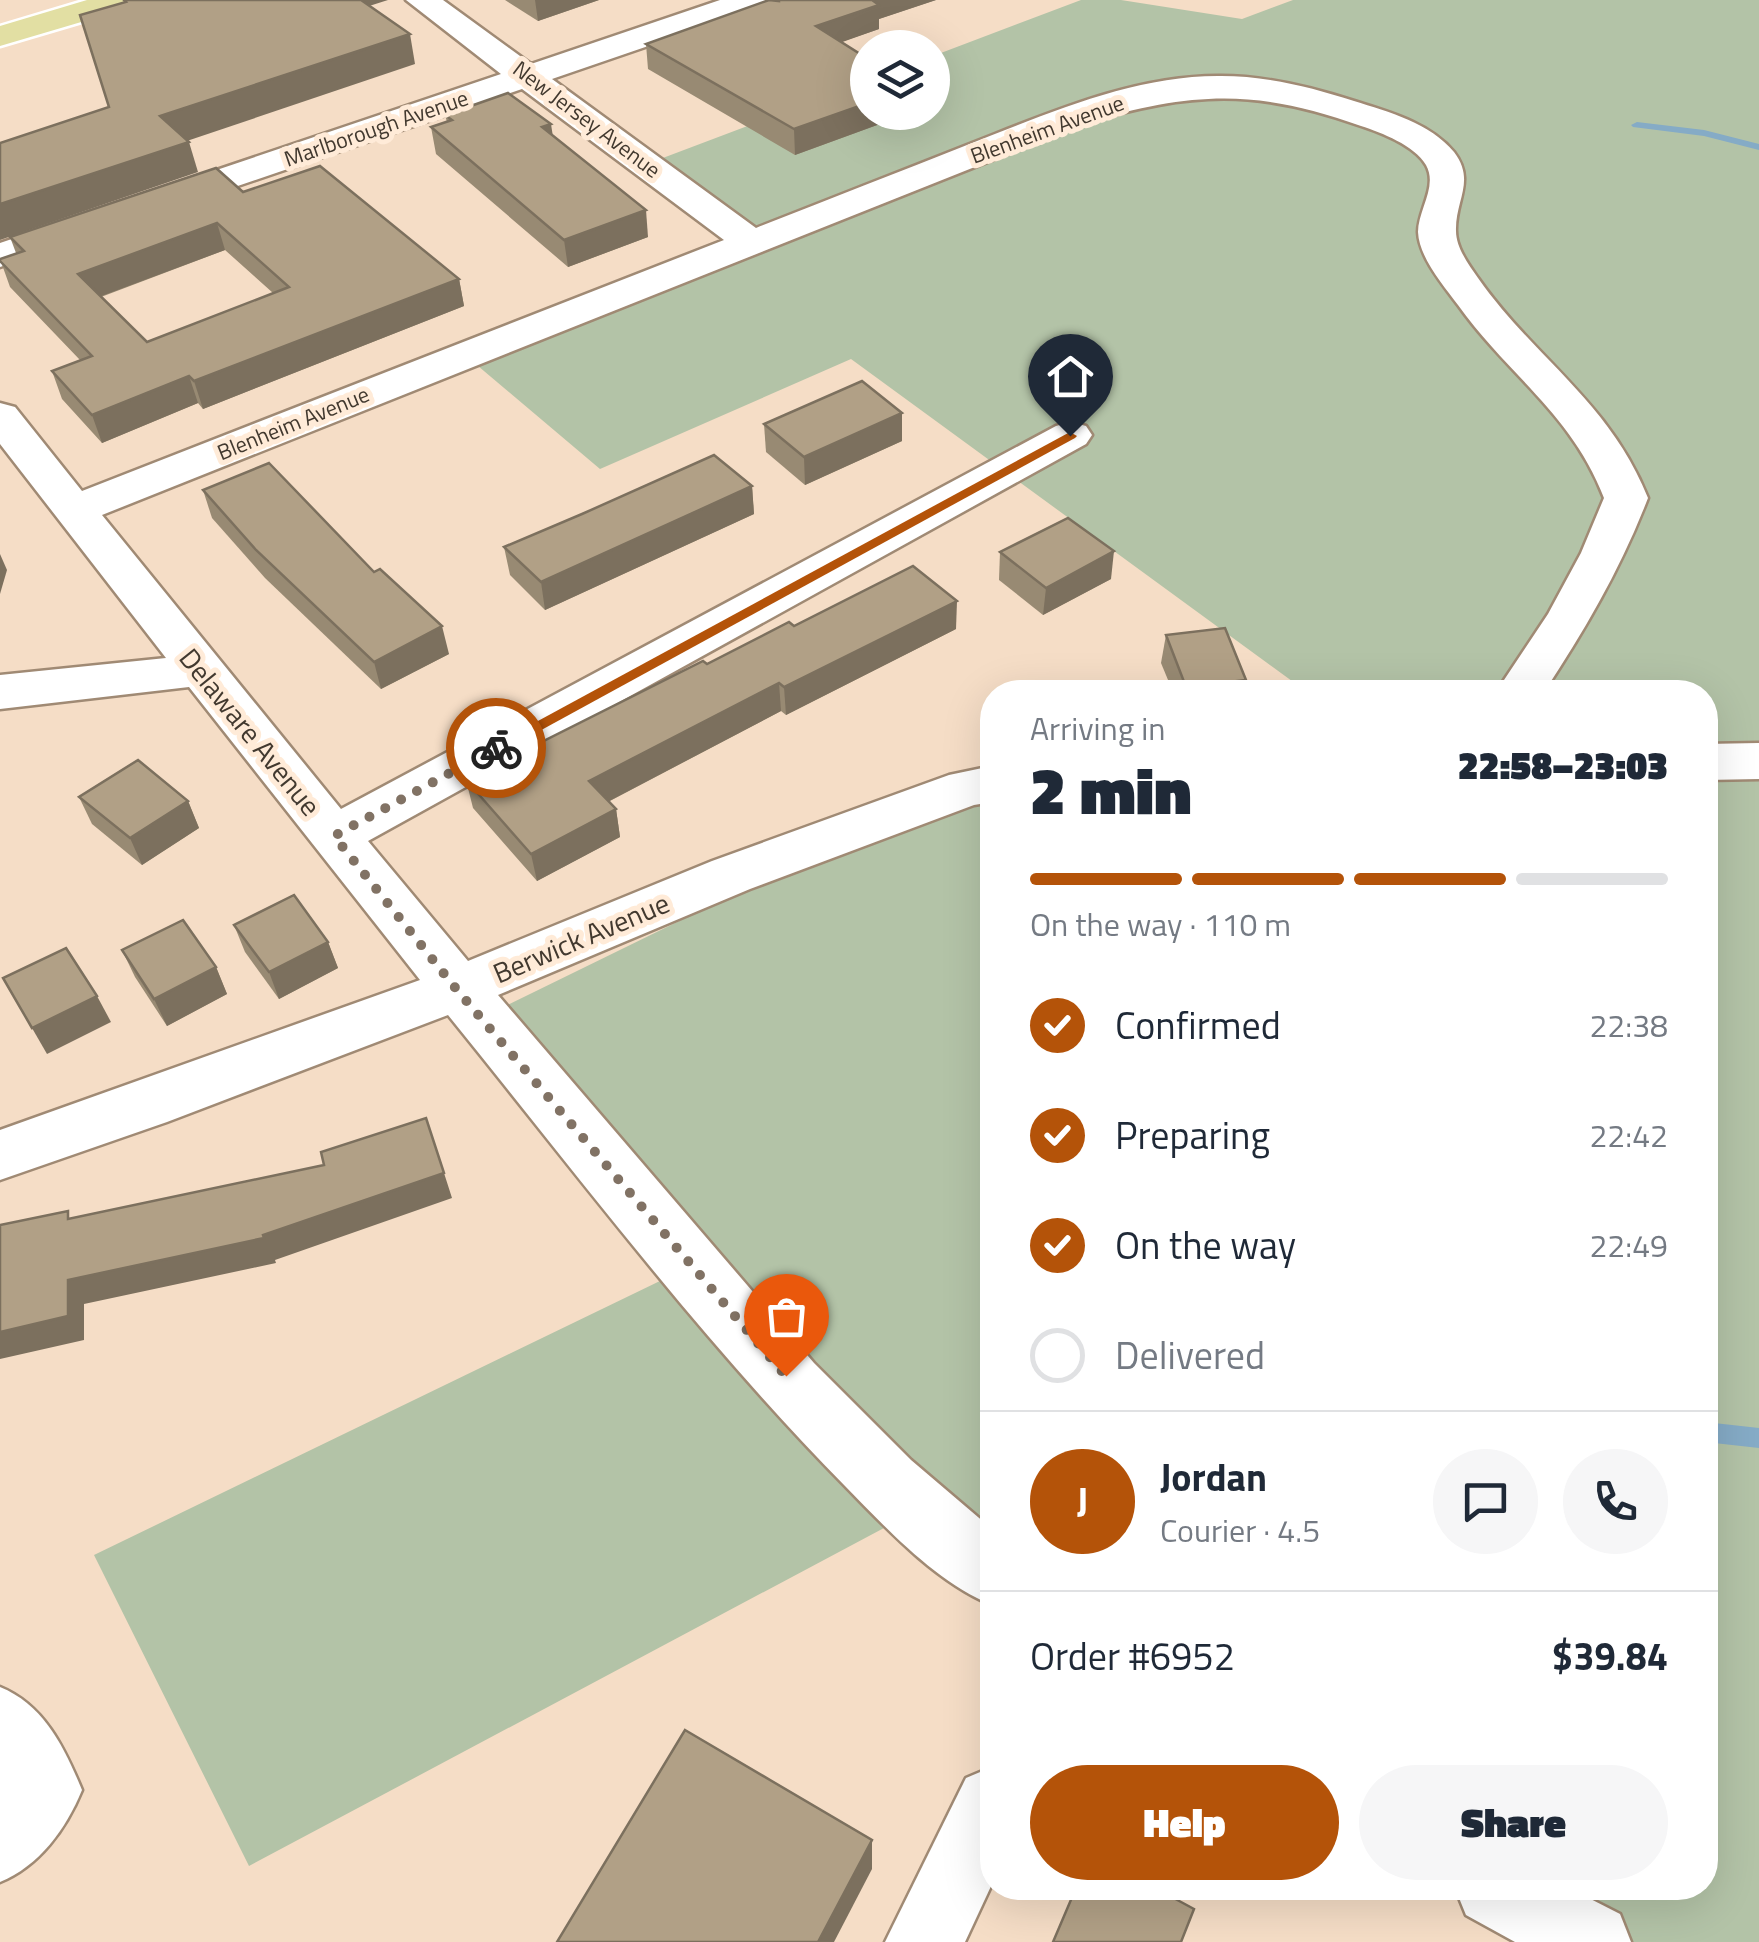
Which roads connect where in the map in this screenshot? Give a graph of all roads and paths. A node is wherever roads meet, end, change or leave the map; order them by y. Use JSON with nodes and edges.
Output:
{"nodes":[{"id":1,"x":121,"y":0,"type":"edge"},
{"id":2,"x":422,"y":0,"type":"edge"},
{"id":3,"x":752,"y":0,"type":"edge"},
{"id":4,"x":0,"y":36,"type":"edge"},
{"id":5,"x":530,"y":76,"type":"junction"},
{"id":6,"x":750,"y":242,"type":"junction"},
{"id":7,"x":0,"y":256,"type":"edge"},
{"id":8,"x":0,"y":416,"type":"edge"},
{"id":9,"x":1070,"y":436,"type":"dead end"},
{"id":10,"x":74,"y":510,"type":"junction"},
{"id":11,"x":200,"y":670,"type":"junction"},
{"id":12,"x":1528,"y":680,"type":"edge"},
{"id":13,"x":0,"y":692,"type":"edge"},
{"id":14,"x":1759,"y":761,"type":"edge"},
{"id":15,"x":1718,"y":762,"type":"edge"},
{"id":16,"x":980,"y":786,"type":"edge"},
{"id":17,"x":334,"y":836,"type":"junction"},
{"id":18,"x":457,"y":990,"type":"junction"},
{"id":19,"x":0,"y":1155,"type":"edge"},
{"id":20,"x":980,"y":1563,"type":"edge"},
{"id":21,"x":0,"y":1722,"type":"edge"},
{"id":22,"x":980,"y":1828,"type":"edge"},
{"id":23,"x":0,"y":1844,"type":"edge"},
{"id":24,"x":1516,"y":1900,"type":"edge"},
{"id":25,"x":924,"y":1942,"type":"edge"},
{"id":26,"x":1592,"y":1942,"type":"edge"}],
"edges":[{"from":1,"to":4,"type":"main road"},
{"from":2,"to":5,"type":"street","name":"New Jersey Avenue"},
{"from":3,"to":5,"type":"street","name":"Marlborough Avenue"},
{"from":5,"to":6,"type":"street","name":"New Jersey Avenue"},
{"from":5,"to":7,"type":"street","name":"Marlborough Avenue"},
{"from":6,"to":10,"type":"street","name":"Blenheim Avenue"},
{"from":6,"to":12,"type":"street","name":"Blenheim Avenue"},
{"from":8,"to":10,"type":"street","name":"Delaware Avenue"},
{"from":9,"to":17,"type":"street"},
{"from":10,"to":11,"type":"street","name":"Delaware Avenue"},
{"from":11,"to":13,"type":"street"},
{"from":11,"to":17,"type":"street","name":"Delaware Avenue"},
{"from":14,"to":15,"type":"street"},
{"from":16,"to":18,"type":"street","name":"Berwick Avenue"},
{"from":17,"to":18,"type":"street","name":"Delaware Avenue"},
{"from":18,"to":19,"type":"street","name":"Berwick Avenue"},
{"from":18,"to":20,"type":"street","name":"Delaware Avenue"},
{"from":21,"to":23,"type":"street"},
{"from":22,"to":25,"type":"street"},
{"from":24,"to":26,"type":"street"}]}
